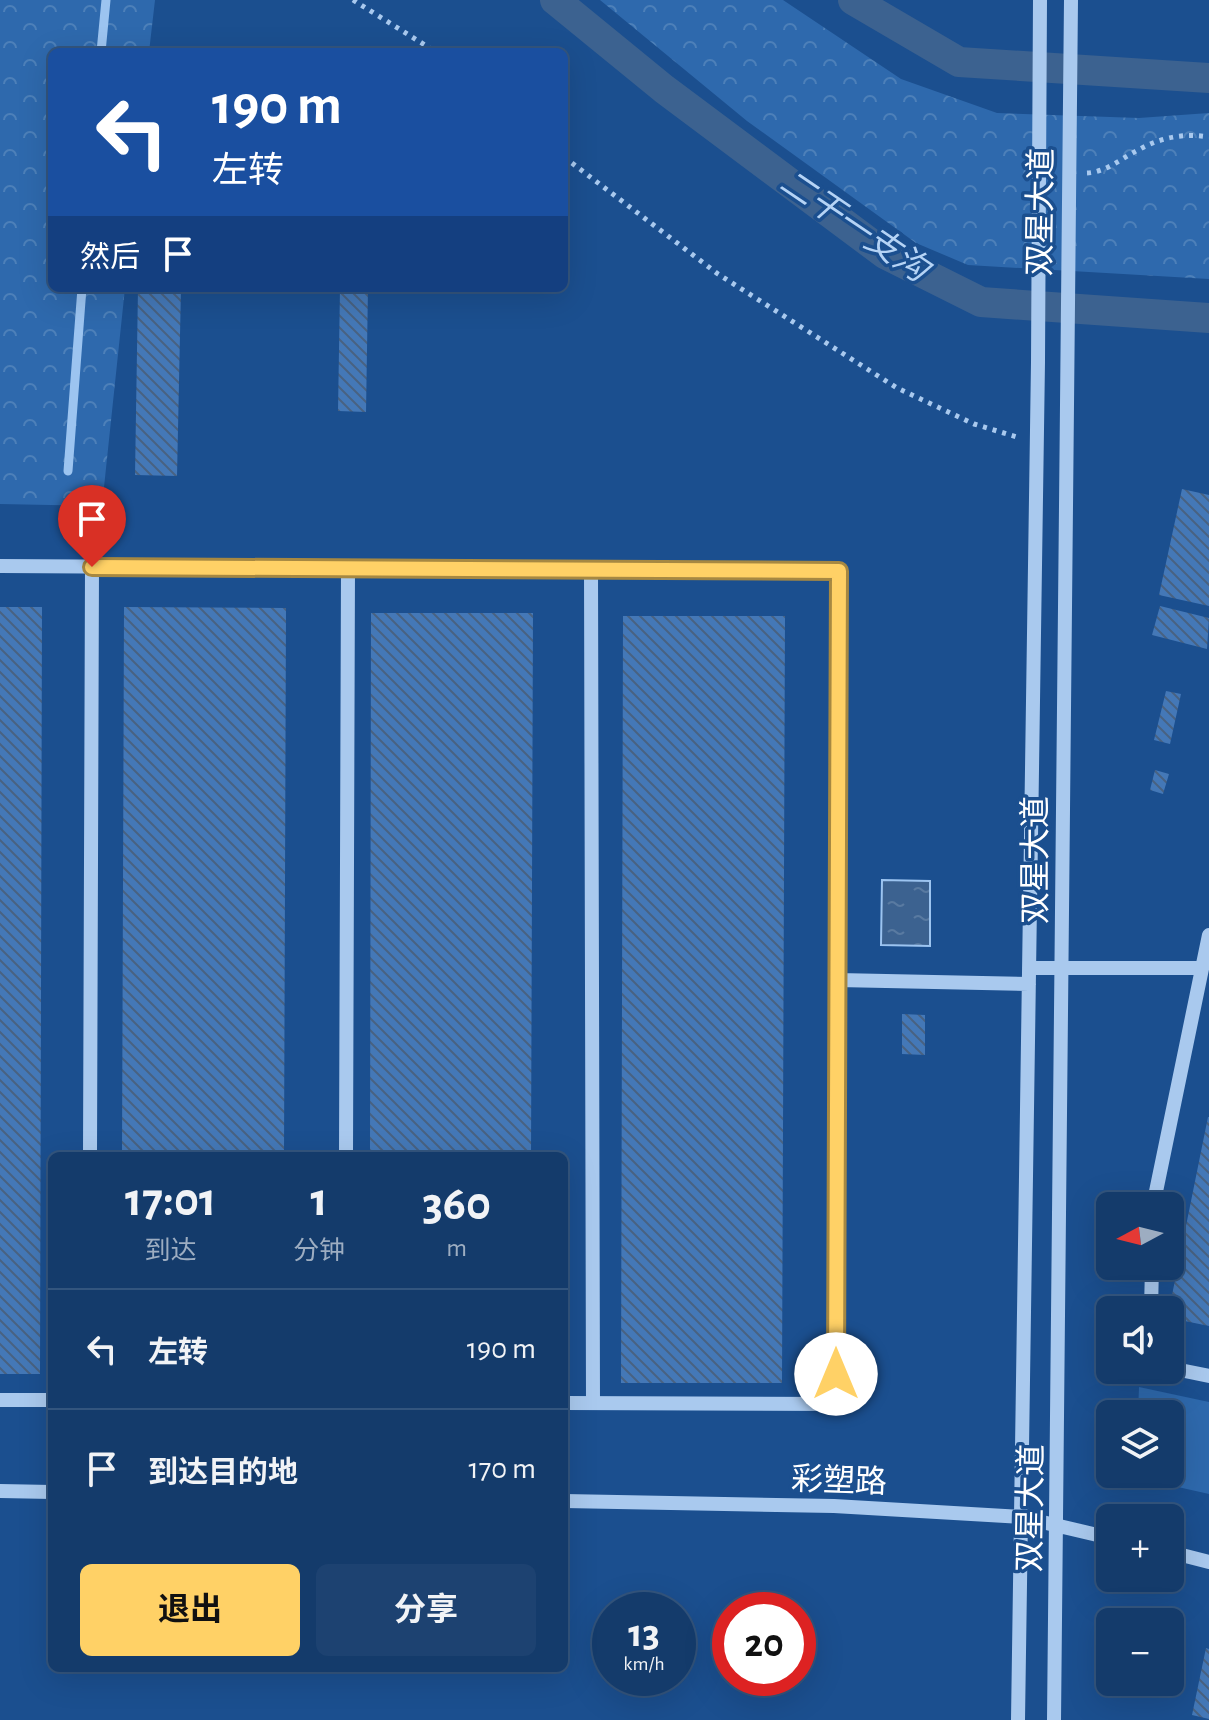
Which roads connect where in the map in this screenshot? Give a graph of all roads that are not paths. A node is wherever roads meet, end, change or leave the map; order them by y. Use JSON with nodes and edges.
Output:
{"nodes":[{"id":1,"x":1040,"y":0,"type":"edge"},
{"id":2,"x":1071,"y":0,"type":"edge"},
{"id":3,"x":0,"y":566,"type":"edge"},
{"id":4,"x":92,"y":567,"type":"junction"},
{"id":5,"x":348,"y":568,"type":"junction"},
{"id":6,"x":591,"y":569,"type":"junction"},
{"id":7,"x":1209,"y":935,"type":"edge"},
{"id":8,"x":1029,"y":968,"type":"junction"},
{"id":9,"x":1062,"y":968,"type":"junction"},
{"id":10,"x":1202,"y":968,"type":"junction"},
{"id":11,"x":838,"y":980,"type":"junction"},
{"id":12,"x":1029,"y":984,"type":"junction"},
{"id":13,"x":90,"y":1152,"type":"edge"},
{"id":14,"x":346,"y":1152,"type":"edge"},
{"id":15,"x":1156,"y":1192,"type":"edge"},
{"id":16,"x":1184,"y":1371,"type":"edge"},
{"id":17,"x":1209,"y":1376,"type":"edge"},
{"id":18,"x":0,"y":1400,"type":"edge"},
{"id":19,"x":48,"y":1400,"type":"edge"},
{"id":20,"x":568,"y":1403,"type":"edge"},
{"id":21,"x":593,"y":1403,"type":"junction"},
{"id":22,"x":0,"y":1491,"type":"edge"},
{"id":23,"x":48,"y":1492,"type":"edge"},
{"id":24,"x":568,"y":1501,"type":"edge"},
{"id":25,"x":1021,"y":1517,"type":"junction"},
{"id":26,"x":1058,"y":1526,"type":"junction"},
{"id":27,"x":1096,"y":1535,"type":"edge"},
{"id":28,"x":1184,"y":1556,"type":"edge"},
{"id":29,"x":1209,"y":1562,"type":"edge"},
{"id":30,"x":1018,"y":1720,"type":"edge"},
{"id":31,"x":1054,"y":1720,"type":"edge"}],
"edges":[{"from":1,"to":8,"type":"street","name":"双星大道"},
{"from":2,"to":9,"type":"street","name":"双星大道"},
{"from":3,"to":4,"type":"street"},
{"from":4,"to":5,"type":"street"},
{"from":4,"to":13,"type":"street"},
{"from":5,"to":6,"type":"street"},
{"from":5,"to":14,"type":"street"},
{"from":6,"to":11,"type":"street"},
{"from":6,"to":21,"type":"street"},
{"from":7,"to":10,"type":"street"},
{"from":8,"to":9,"type":"street"},
{"from":8,"to":12,"type":"street","name":"双星大道"},
{"from":9,"to":10,"type":"street"},
{"from":9,"to":26,"type":"street","name":"双星大道"},
{"from":10,"to":15,"type":"street"},
{"from":11,"to":12,"type":"street"},
{"from":11,"to":21,"type":"street"},
{"from":12,"to":25,"type":"street","name":"双星大道"},
{"from":16,"to":17,"type":"street"},
{"from":18,"to":19,"type":"street"},
{"from":20,"to":21,"type":"street"},
{"from":22,"to":23,"type":"street"},
{"from":24,"to":25,"type":"street","name":"彩塑路"},
{"from":25,"to":26,"type":"street","name":"彩塑路"},
{"from":25,"to":30,"type":"street","name":"双星大道"},
{"from":26,"to":27,"type":"street","name":"彩塑路"},
{"from":26,"to":31,"type":"street","name":"双星大道"},
{"from":28,"to":29,"type":"street"}]}
